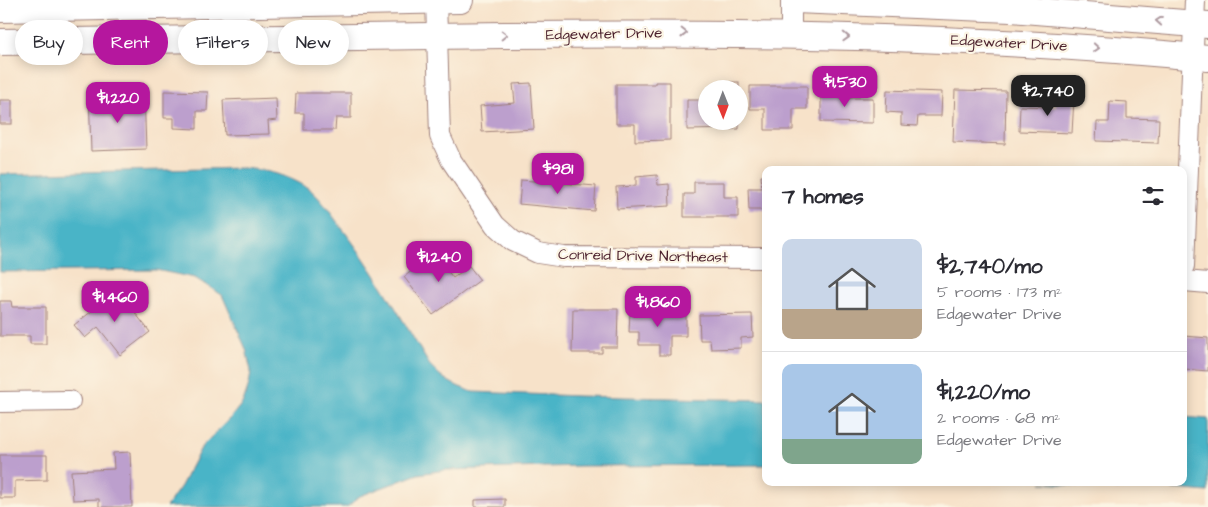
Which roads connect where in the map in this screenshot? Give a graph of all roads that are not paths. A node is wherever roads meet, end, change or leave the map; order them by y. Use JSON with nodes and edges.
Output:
{"nodes":[{"id":1,"x":436,"y":0,"type":"edge"},
{"id":2,"x":460,"y":0,"type":"edge"},
{"id":3,"x":793,"y":0,"type":"edge"},
{"id":4,"x":0,"y":9,"type":"edge"},
{"id":5,"x":1199,"y":16,"type":"edge"},
{"id":6,"x":436,"y":35,"type":"junction"},
{"id":7,"x":791,"y":35,"type":"junction"},
{"id":8,"x":0,"y":42,"type":"edge"},
{"id":9,"x":1201,"y":57,"type":"edge"},
{"id":10,"x":1187,"y":229,"type":"edge"},
{"id":11,"x":762,"y":258,"type":"edge"},
{"id":12,"x":1187,"y":280,"type":"edge"},
{"id":13,"x":1208,"y":283,"type":"edge"},
{"id":14,"x":70,"y":401,"type":"dead end"},
{"id":15,"x":0,"y":402,"type":"edge"}],
"edges":[{"from":1,"to":2,"type":"street"},
{"from":1,"to":4,"type":"street"},
{"from":1,"to":6,"type":"street","name":"Conreid Drive Northeast"},
{"from":5,"to":3,"type":"street","one_way":true},
{"from":3,"to":7,"type":"street"},
{"from":5,"to":9,"type":"street"},
{"from":6,"to":7,"type":"street","name":"Edgewater Drive","one_way":true},
{"from":6,"to":8,"type":"street","name":"Edgewater Drive"},
{"from":6,"to":11,"type":"street","name":"Conreid Drive Northeast"},
{"from":7,"to":9,"type":"street","name":"Edgewater Drive","one_way":true},
{"from":9,"to":10,"type":"street"},
{"from":12,"to":13,"type":"street"},
{"from":14,"to":15,"type":"street"}]}
